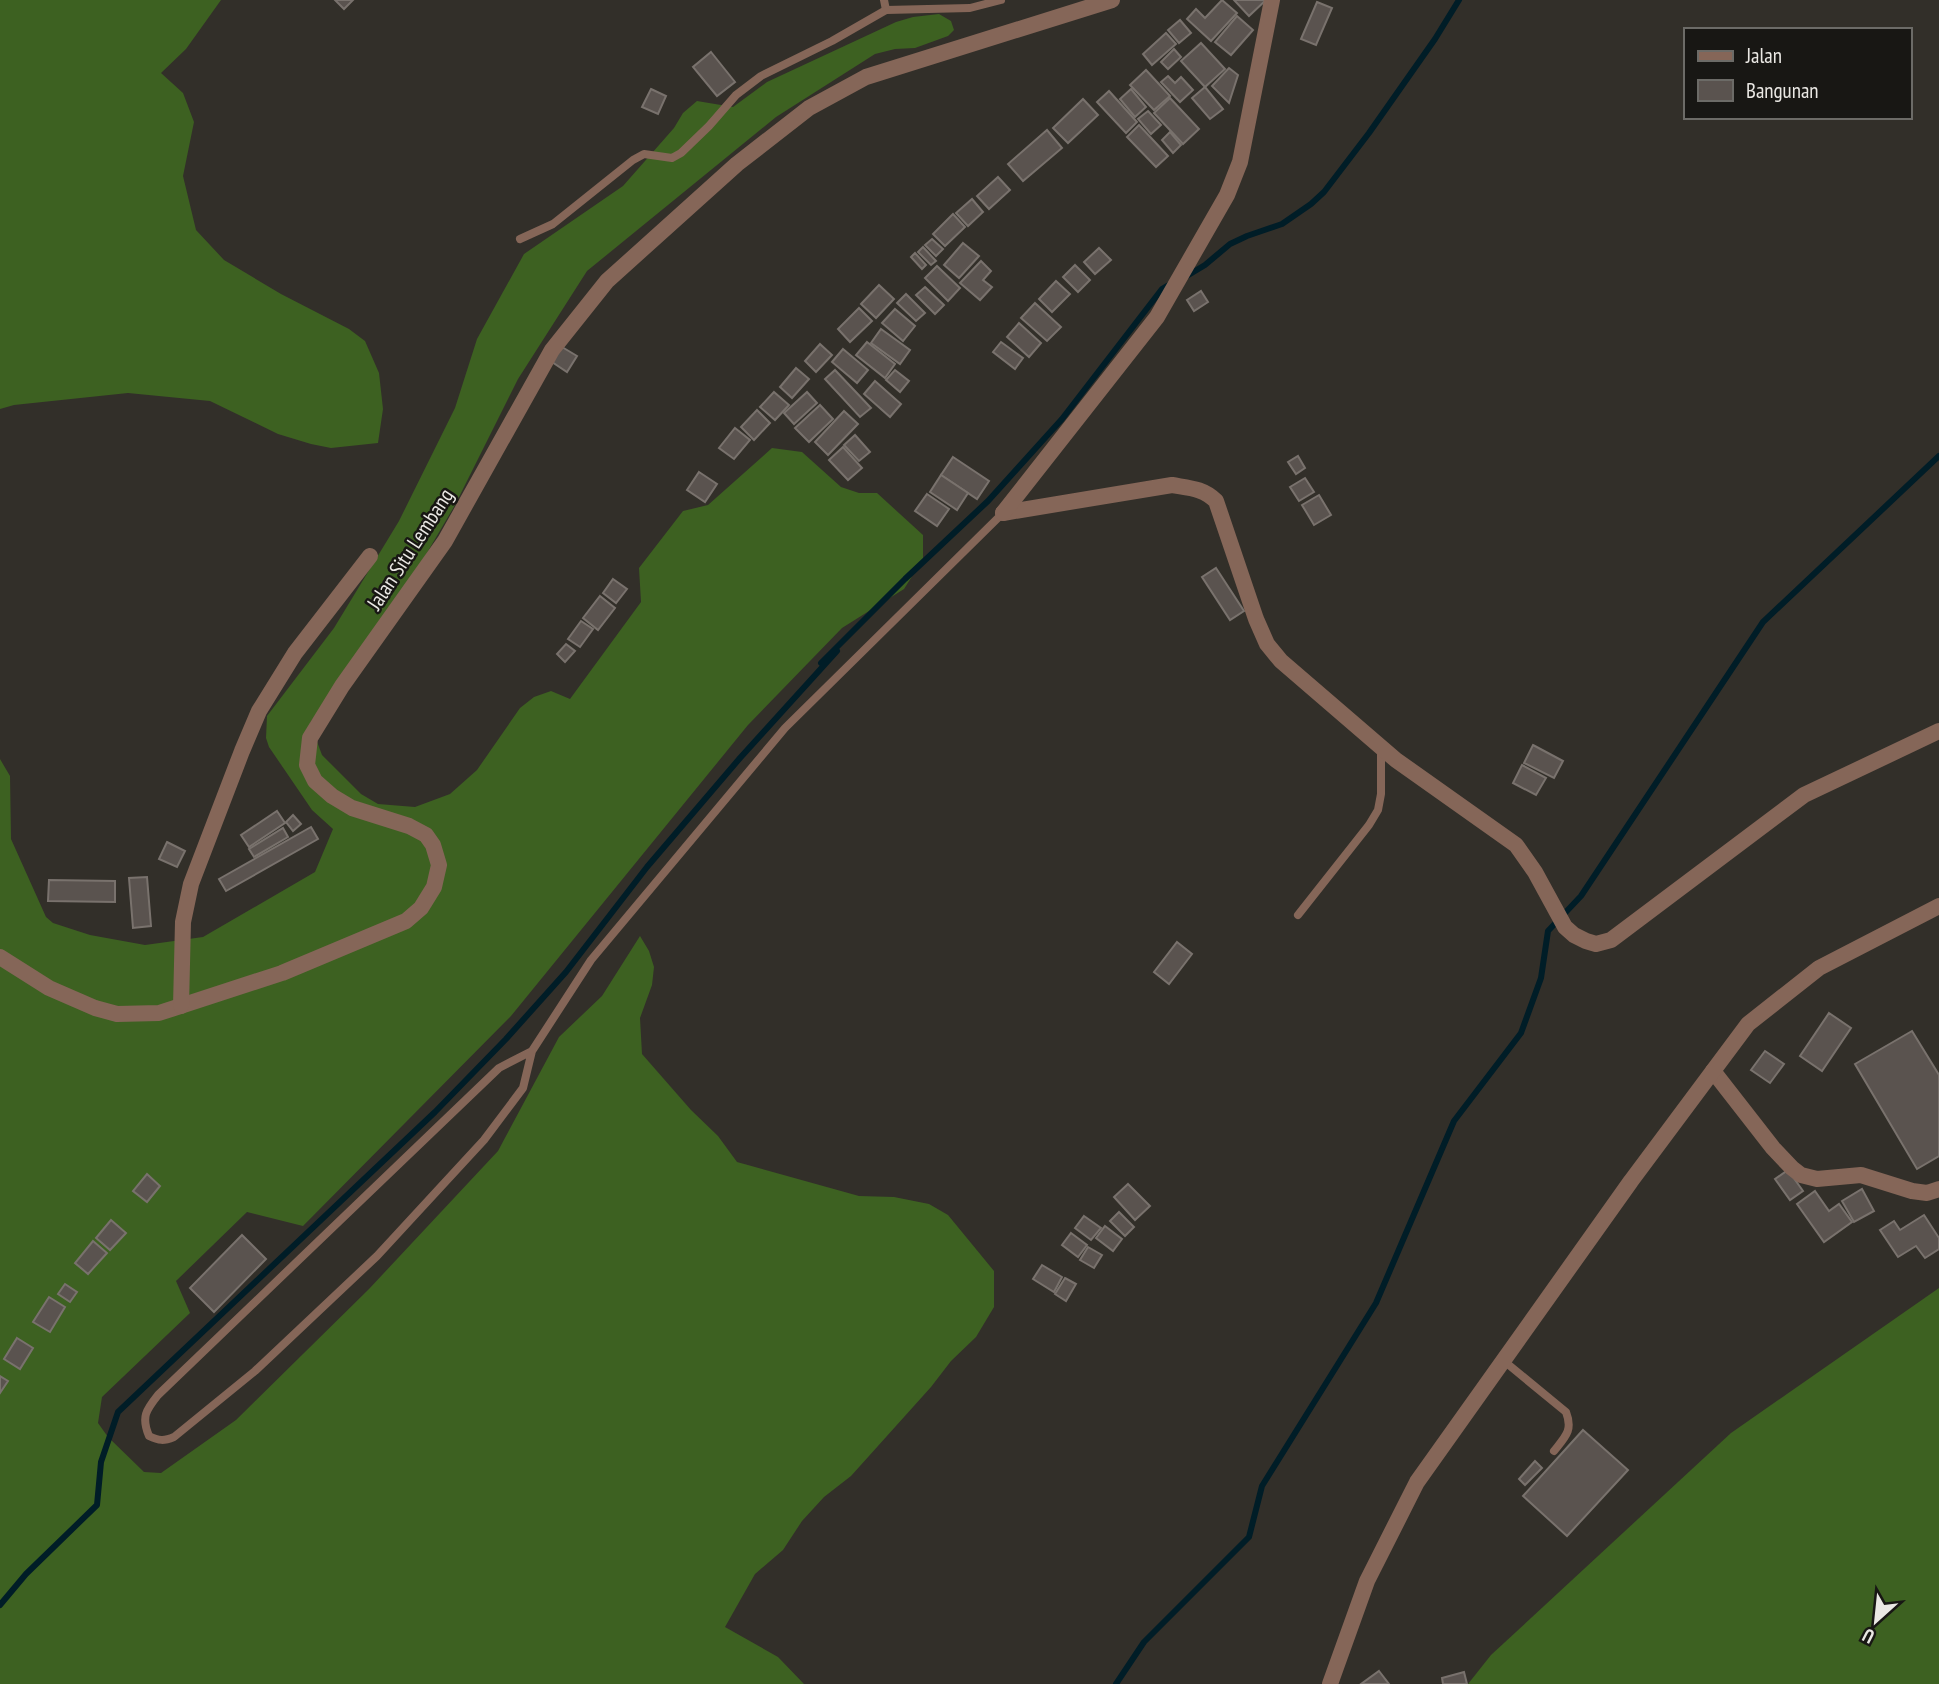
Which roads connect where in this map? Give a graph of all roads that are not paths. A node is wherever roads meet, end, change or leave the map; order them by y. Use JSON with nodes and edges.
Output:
{"nodes":[{"id":1,"x":884,"y":0,"type":"edge"},
{"id":2,"x":1001,"y":0,"type":"edge"},
{"id":3,"x":1112,"y":0,"type":"edge"},
{"id":4,"x":1272,"y":0,"type":"edge"},
{"id":5,"x":886,"y":10,"type":"junction"},
{"id":6,"x":520,"y":239,"type":"dead end"},
{"id":7,"x":1003,"y":513,"type":"junction"},
{"id":8,"x":370,"y":556,"type":"dead end"},
{"id":9,"x":1939,"y":731,"type":"edge"},
{"id":10,"x":1381,"y":747,"type":"junction"},
{"id":11,"x":1939,"y":906,"type":"edge"},
{"id":12,"x":1298,"y":915,"type":"dead end"},
{"id":13,"x":0,"y":957,"type":"edge"},
{"id":14,"x":181,"y":1006,"type":"junction"},
{"id":15,"x":532,"y":1051,"type":"junction"},
{"id":16,"x":1713,"y":1070,"type":"junction"},
{"id":17,"x":1939,"y":1189,"type":"edge"},
{"id":18,"x":1504,"y":1362,"type":"junction"},
{"id":19,"x":1554,"y":1451,"type":"dead end"},
{"id":20,"x":1329,"y":1684,"type":"edge"}],
"edges":[{"from":1,"to":5,"type":"lane"},
{"from":2,"to":5,"type":"lane"},
{"from":3,"to":14,"type":"street","name":"Jalan Situ Lembang"},
{"from":4,"to":7,"type":"street"},
{"from":5,"to":6,"type":"lane"},
{"from":7,"to":10,"type":"street"},
{"from":7,"to":15,"type":"lane"},
{"from":8,"to":14,"type":"street"},
{"from":9,"to":10,"type":"street"},
{"from":10,"to":12,"type":"lane"},
{"from":11,"to":16,"type":"street"},
{"from":13,"to":14,"type":"street","name":"Jalan Situ Lembang"},
{"from":15,"to":15,"type":"lane"},
{"from":16,"to":17,"type":"street"},
{"from":16,"to":18,"type":"street"},
{"from":18,"to":19,"type":"lane"},
{"from":18,"to":20,"type":"street"}]}
